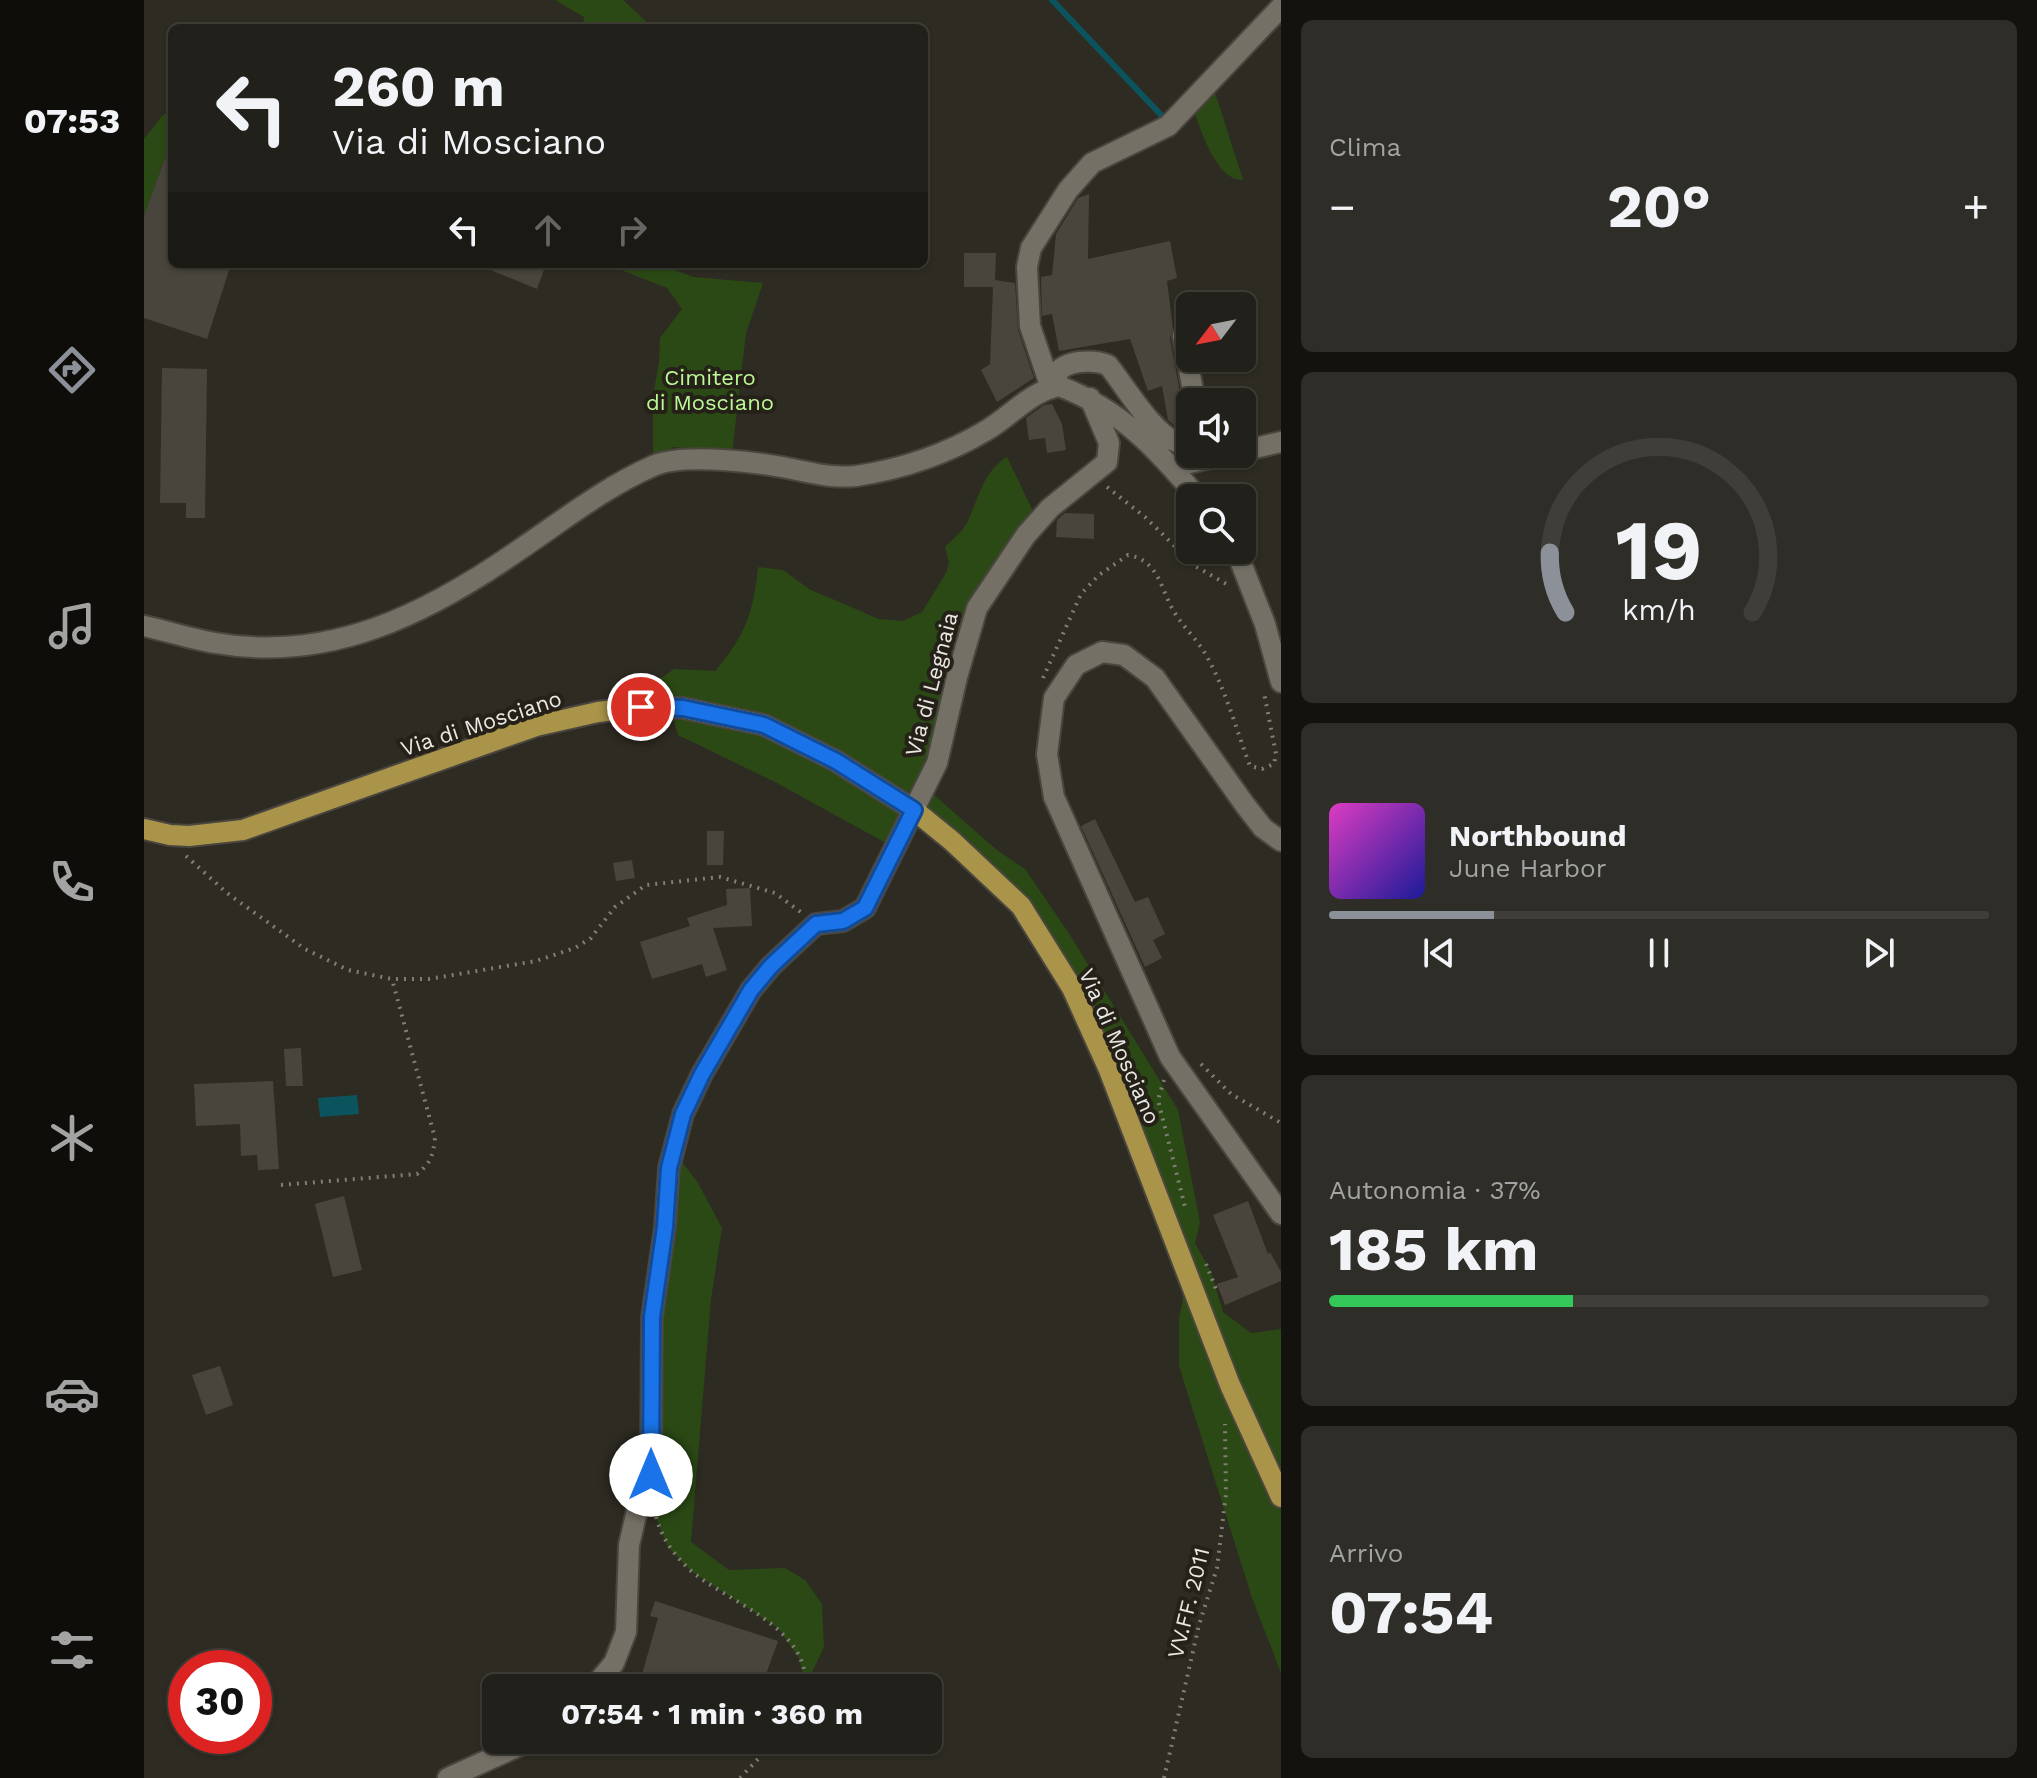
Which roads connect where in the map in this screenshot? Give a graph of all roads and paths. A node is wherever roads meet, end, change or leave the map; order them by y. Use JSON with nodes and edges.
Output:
{"nodes":[{"id":1,"x":1281,"y":7,"type":"edge"},
{"id":2,"x":1055,"y":387,"type":"junction"},
{"id":3,"x":1090,"y":398,"type":"junction"},
{"id":4,"x":1176,"y":442,"type":"edge"},
{"id":5,"x":1281,"y":442,"type":"edge"},
{"id":6,"x":1256,"y":448,"type":"edge"},
{"id":7,"x":1176,"y":466,"type":"edge"},
{"id":8,"x":1172,"y":467,"type":"junction"},
{"id":9,"x":1091,"y":474,"type":"junction"},
{"id":10,"x":1186,"y":484,"type":"edge"},
{"id":11,"x":1241,"y":564,"type":"edge"},
{"id":12,"x":1231,"y":587,"type":"dead end"},
{"id":13,"x":144,"y":626,"type":"edge"},
{"id":14,"x":1272,"y":684,"type":"edge"},
{"id":15,"x":1039,"y":688,"type":"dead end"},
{"id":16,"x":914,"y":810,"type":"junction"},
{"id":17,"x":144,"y":829,"type":"edge"},
{"id":18,"x":170,"y":835,"type":"junction"},
{"id":19,"x":1281,"y":841,"type":"edge"},
{"id":20,"x":816,"y":924,"type":"junction"},
{"id":21,"x":392,"y":979,"type":"junction"},
{"id":22,"x":1170,"y":1057,"type":"junction"},
{"id":23,"x":1281,"y":1123,"type":"edge"},
{"id":24,"x":281,"y":1185,"type":"dead end"},
{"id":25,"x":1281,"y":1214,"type":"edge"},
{"id":26,"x":1187,"y":1220,"type":"dead end"},
{"id":27,"x":1205,"y":1262,"type":"dead end"},
{"id":28,"x":1219,"y":1298,"type":"dead end"},
{"id":29,"x":1230,"y":1385,"type":"junction"},
{"id":30,"x":651,"y":1475,"type":"junction"},
{"id":31,"x":1281,"y":1497,"type":"edge"},
{"id":32,"x":605,"y":1674,"type":"edge"},
{"id":33,"x":802,"y":1674,"type":"edge"},
{"id":34,"x":501,"y":1754,"type":"edge"},
{"id":35,"x":763,"y":1754,"type":"edge"},
{"id":36,"x":448,"y":1778,"type":"edge"},
{"id":37,"x":740,"y":1778,"type":"edge"},
{"id":38,"x":1164,"y":1778,"type":"edge"}],
"edges":[{"from":1,"to":2,"type":"street"},
{"from":2,"to":3,"type":"street"},
{"from":2,"to":4,"type":"street"},
{"from":2,"to":13,"type":"street"},
{"from":3,"to":8,"type":"street"},
{"from":3,"to":9,"type":"street","name":"Via di Legnaia"},
{"from":5,"to":6,"type":"street"},
{"from":7,"to":8,"type":"street"},
{"from":8,"to":10,"type":"street"},
{"from":9,"to":12,"type":"path"},
{"from":9,"to":16,"type":"street","name":"Via di Legnaia"},
{"from":11,"to":14,"type":"street"},
{"from":14,"to":15,"type":"path"},
{"from":16,"to":18,"type":"main road","name":"Via di Mosciano"},
{"from":16,"to":20,"type":"street","name":"Via di Legnaia"},
{"from":16,"to":29,"type":"main road","name":"Via di Mosciano"},
{"from":17,"to":18,"type":"main road","name":"Via di Mosciano"},
{"from":18,"to":21,"type":"path"},
{"from":19,"to":22,"type":"street","name":"Via di Mosciano"},
{"from":20,"to":21,"type":"path"},
{"from":20,"to":30,"type":"street","name":"Via di Legnaia"},
{"from":21,"to":24,"type":"path"},
{"from":22,"to":23,"type":"path"},
{"from":22,"to":25,"type":"street","name":"Via di Mosciano"},
{"from":22,"to":26,"type":"path"},
{"from":27,"to":28,"type":"path"},
{"from":29,"to":31,"type":"main road","name":"Via di Mosciano"},
{"from":29,"to":38,"type":"path","name":"VV.FF. 2011"},
{"from":30,"to":32,"type":"street"},
{"from":30,"to":33,"type":"path"},
{"from":34,"to":36,"type":"street"},
{"from":35,"to":37,"type":"path"}]}
